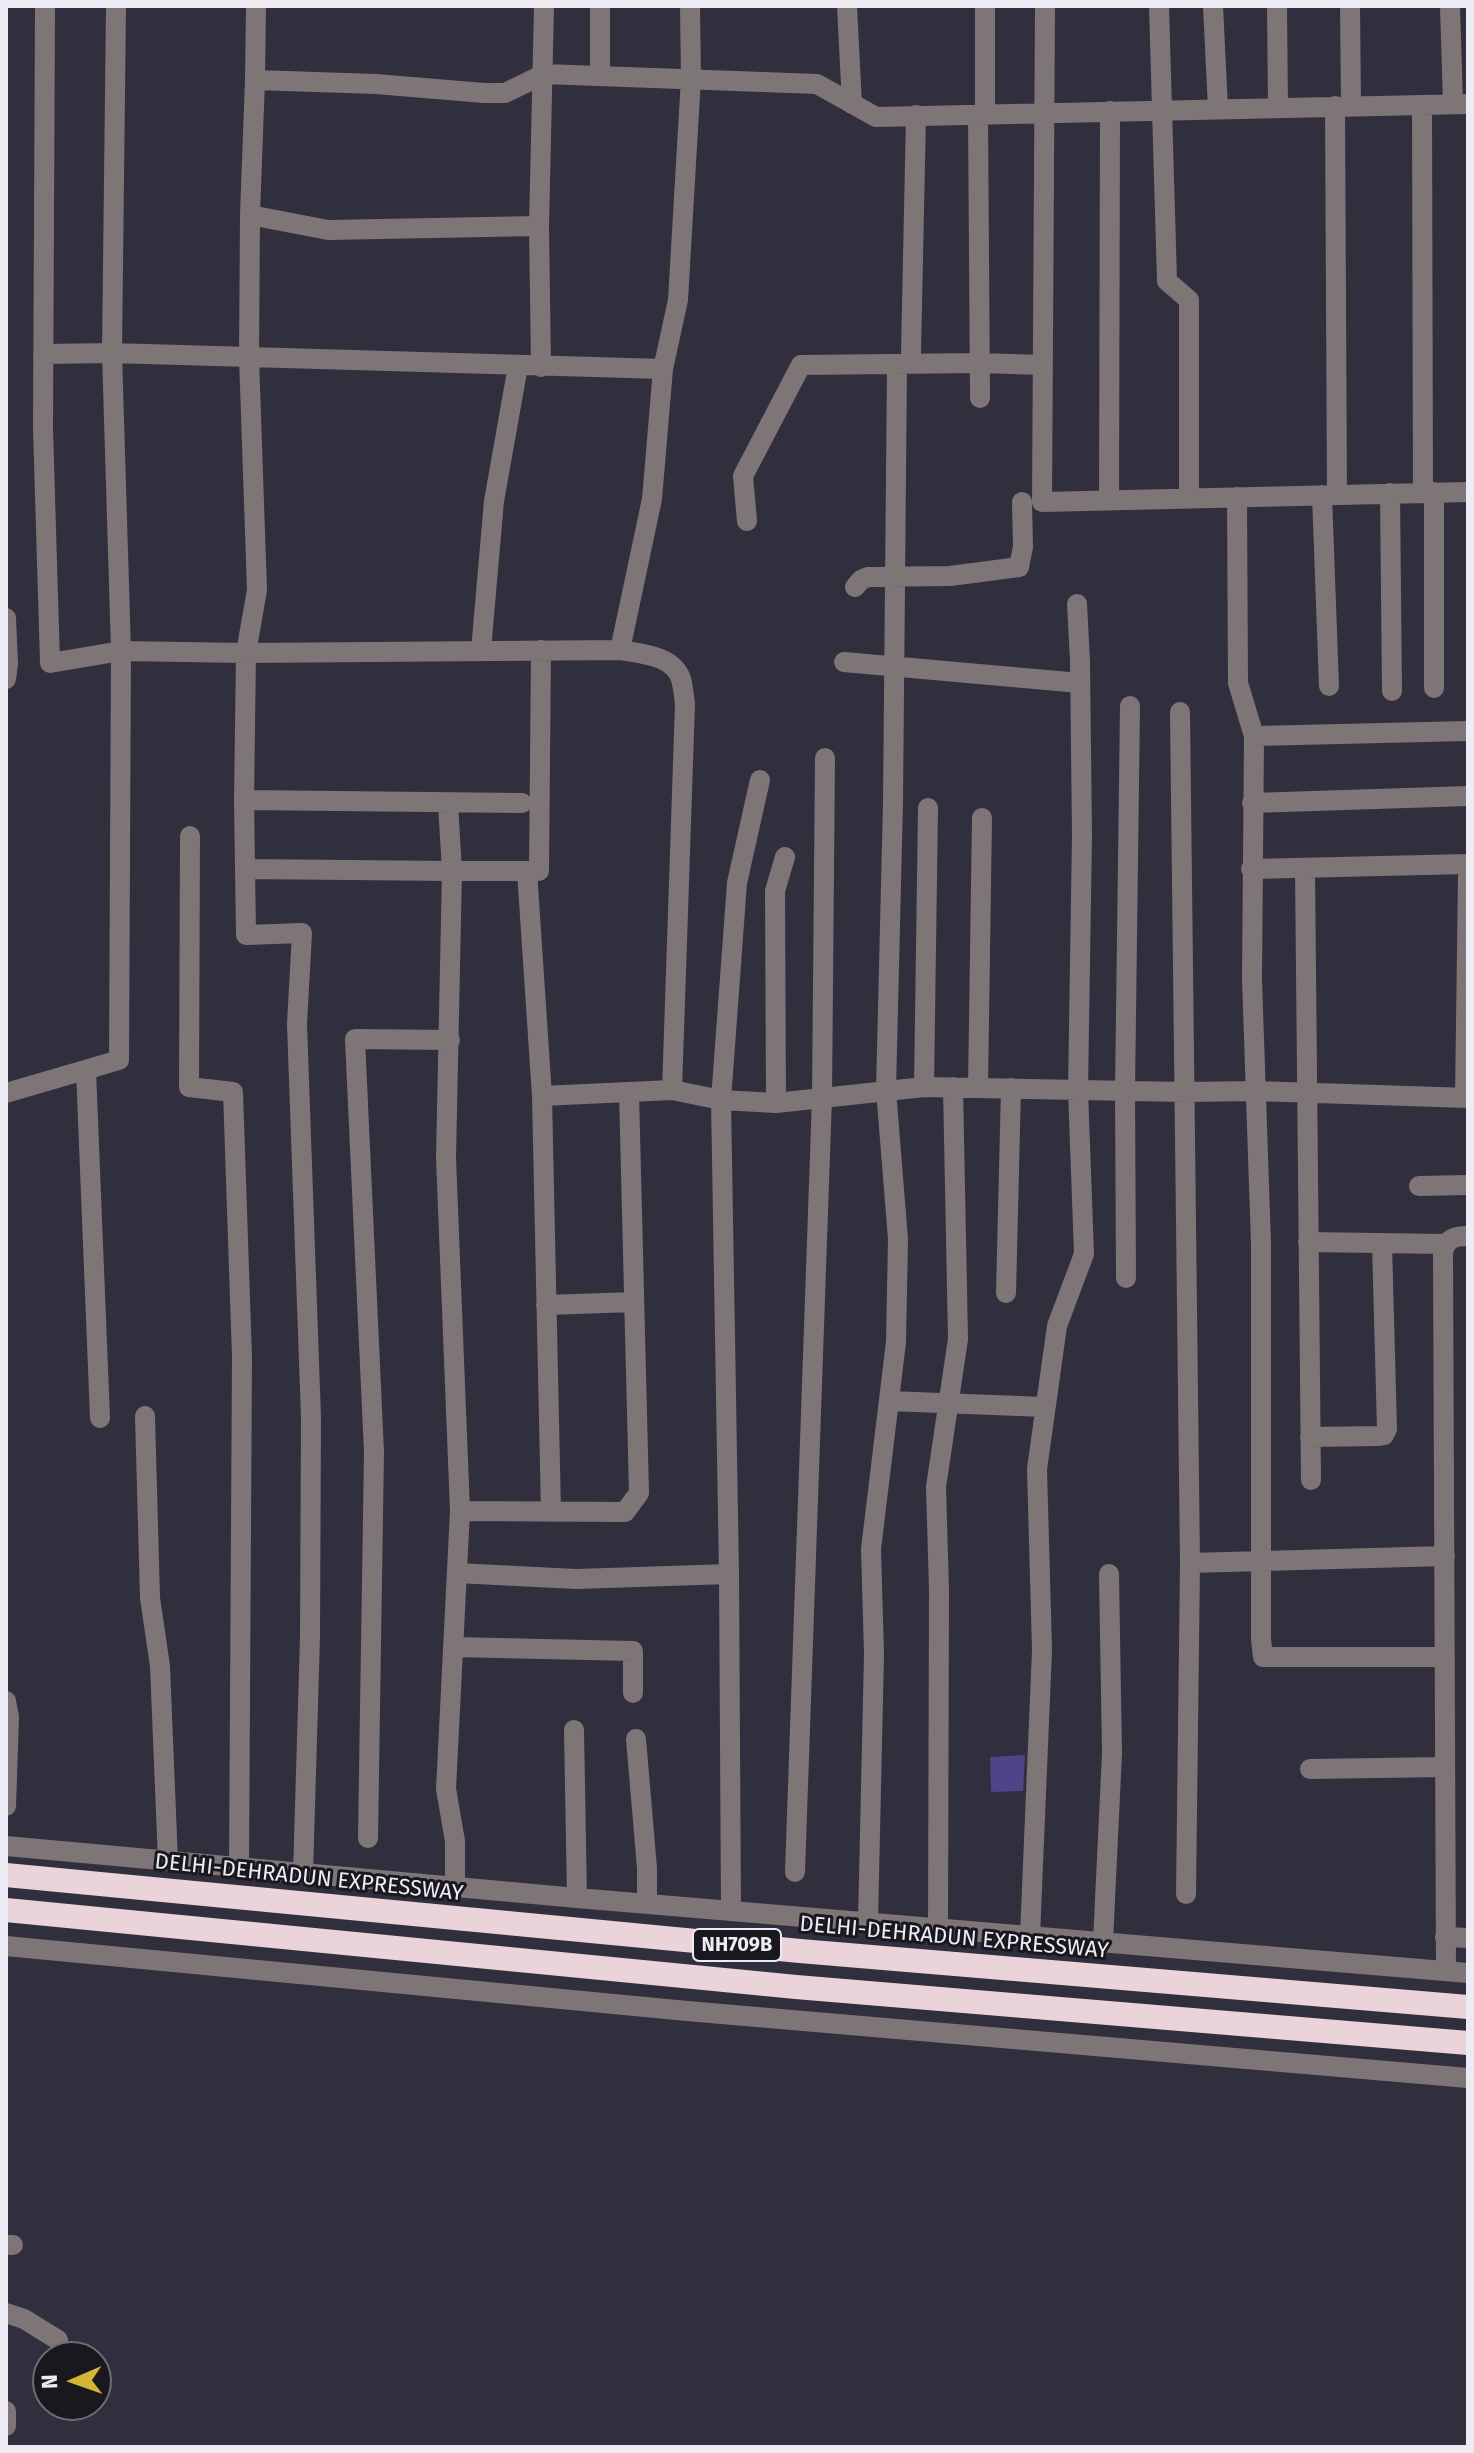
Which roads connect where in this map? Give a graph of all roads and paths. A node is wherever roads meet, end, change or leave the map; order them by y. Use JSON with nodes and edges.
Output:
{"nodes":[{"id":1,"x":45,"y":6,"type":"edge"},
{"id":2,"x":116,"y":6,"type":"edge"},
{"id":3,"x":256,"y":6,"type":"edge"},
{"id":4,"x":544,"y":6,"type":"edge"},
{"id":5,"x":600,"y":6,"type":"edge"},
{"id":6,"x":690,"y":6,"type":"edge"},
{"id":7,"x":847,"y":6,"type":"edge"},
{"id":8,"x":985,"y":6,"type":"edge"},
{"id":9,"x":1045,"y":6,"type":"edge"},
{"id":10,"x":1159,"y":6,"type":"edge"},
{"id":11,"x":1213,"y":6,"type":"edge"},
{"id":12,"x":1277,"y":6,"type":"edge"},
{"id":13,"x":1350,"y":6,"type":"edge"},
{"id":14,"x":1450,"y":6,"type":"edge"},
{"id":15,"x":544,"y":74,"type":"junction"},
{"id":16,"x":600,"y":76,"type":"junction"},
{"id":17,"x":691,"y":78,"type":"junction"},
{"id":18,"x":255,"y":80,"type":"junction"},
{"id":19,"x":852,"y":104,"type":"junction"},
{"id":20,"x":1460,"y":104,"type":"edge"},
{"id":21,"x":1422,"y":105,"type":"junction"},
{"id":22,"x":1343,"y":106,"type":"junction"},
{"id":23,"x":1278,"y":108,"type":"junction"},
{"id":24,"x":1218,"y":109,"type":"junction"},
{"id":25,"x":1162,"y":110,"type":"junction"},
{"id":26,"x":1110,"y":111,"type":"junction"},
{"id":27,"x":1044,"y":113,"type":"junction"},
{"id":28,"x":982,"y":114,"type":"junction"},
{"id":29,"x":916,"y":115,"type":"junction"},
{"id":30,"x":250,"y":215,"type":"junction"},
{"id":31,"x":539,"y":226,"type":"junction"},
{"id":32,"x":112,"y":353,"type":"junction"},
{"id":33,"x":43,"y":354,"type":"junction"},
{"id":34,"x":249,"y":357,"type":"junction"},
{"id":35,"x":904,"y":359,"type":"junction"},
{"id":36,"x":980,"y":363,"type":"junction"},
{"id":37,"x":1042,"y":365,"type":"junction"},
{"id":38,"x":518,"y":366,"type":"junction"},
{"id":39,"x":541,"y":367,"type":"junction"},
{"id":40,"x":663,"y":369,"type":"junction"},
{"id":41,"x":980,"y":398,"type":"dead end"},
{"id":42,"x":1468,"y":492,"type":"edge"},
{"id":43,"x":1390,"y":493,"type":"junction"},
{"id":44,"x":1428,"y":493,"type":"junction"},
{"id":45,"x":1330,"y":495,"type":"junction"},
{"id":46,"x":1237,"y":497,"type":"junction"},
{"id":47,"x":1189,"y":498,"type":"junction"},
{"id":48,"x":1109,"y":500,"type":"junction"},
{"id":49,"x":1022,"y":502,"type":"dead end"},
{"id":50,"x":747,"y":521,"type":"dead end"},
{"id":51,"x":896,"y":576,"type":"junction"},
{"id":52,"x":855,"y":587,"type":"dead end"},
{"id":53,"x":1077,"y":604,"type":"dead end"},
{"id":54,"x":6,"y":618,"type":"edge"},
{"id":55,"x":481,"y":650,"type":"junction"},
{"id":56,"x":541,"y":650,"type":"junction"},
{"id":57,"x":620,"y":650,"type":"junction"},
{"id":58,"x":121,"y":651,"type":"junction"},
{"id":59,"x":246,"y":653,"type":"junction"},
{"id":60,"x":844,"y":662,"type":"dead end"},
{"id":61,"x":895,"y":666,"type":"junction"},
{"id":62,"x":6,"y":679,"type":"edge"},
{"id":63,"x":1080,"y":683,"type":"junction"},
{"id":64,"x":1329,"y":686,"type":"dead end"},
{"id":65,"x":1434,"y":688,"type":"dead end"},
{"id":66,"x":1392,"y":691,"type":"dead end"},
{"id":67,"x":1130,"y":706,"type":"dead end"},
{"id":68,"x":1180,"y":712,"type":"dead end"},
{"id":69,"x":1468,"y":731,"type":"edge"},
{"id":70,"x":1254,"y":736,"type":"junction"},
{"id":71,"x":825,"y":758,"type":"dead end"},
{"id":72,"x":760,"y":780,"type":"dead end"},
{"id":73,"x":1468,"y":796,"type":"edge"},
{"id":74,"x":244,"y":800,"type":"junction"},
{"id":75,"x":522,"y":803,"type":"dead end"},
{"id":76,"x":1252,"y":803,"type":"junction"},
{"id":77,"x":448,"y":804,"type":"junction"},
{"id":78,"x":928,"y":808,"type":"dead end"},
{"id":79,"x":982,"y":818,"type":"dead end"},
{"id":80,"x":190,"y":836,"type":"dead end"},
{"id":81,"x":785,"y":857,"type":"dead end"},
{"id":82,"x":1468,"y":864,"type":"edge"},
{"id":83,"x":1305,"y":868,"type":"junction"},
{"id":84,"x":245,"y":869,"type":"junction"},
{"id":85,"x":1251,"y":869,"type":"junction"},
{"id":86,"x":452,"y":871,"type":"junction"},
{"id":87,"x":527,"y":871,"type":"junction"},
{"id":88,"x":1468,"y":874,"type":"edge"},
{"id":89,"x":450,"y":1040,"type":"junction"},
{"id":90,"x":86,"y":1070,"type":"junction"},
{"id":91,"x":924,"y":1087,"type":"junction"},
{"id":92,"x":953,"y":1087,"type":"junction"},
{"id":93,"x":978,"y":1088,"type":"junction"},
{"id":94,"x":1011,"y":1088,"type":"junction"},
{"id":95,"x":672,"y":1090,"type":"junction"},
{"id":96,"x":886,"y":1090,"type":"junction"},
{"id":97,"x":1078,"y":1090,"type":"junction"},
{"id":98,"x":1125,"y":1091,"type":"junction"},
{"id":99,"x":1256,"y":1091,"type":"junction"},
{"id":100,"x":629,"y":1092,"type":"junction"},
{"id":101,"x":1185,"y":1092,"type":"junction"},
{"id":102,"x":6,"y":1093,"type":"edge"},
{"id":103,"x":1307,"y":1093,"type":"junction"},
{"id":104,"x":542,"y":1096,"type":"junction"},
{"id":105,"x":822,"y":1097,"type":"junction"},
{"id":106,"x":1467,"y":1098,"type":"edge"},
{"id":107,"x":721,"y":1100,"type":"junction"},
{"id":108,"x":776,"y":1103,"type":"junction"},
{"id":109,"x":1468,"y":1185,"type":"edge"},
{"id":110,"x":1419,"y":1186,"type":"dead end"},
{"id":111,"x":1468,"y":1236,"type":"edge"},
{"id":112,"x":1308,"y":1242,"type":"junction"},
{"id":113,"x":1382,"y":1244,"type":"junction"},
{"id":114,"x":1445,"y":1244,"type":"junction"},
{"id":115,"x":1126,"y":1278,"type":"dead end"},
{"id":116,"x":1006,"y":1293,"type":"dead end"},
{"id":117,"x":634,"y":1302,"type":"junction"},
{"id":118,"x":546,"y":1305,"type":"junction"},
{"id":119,"x":889,"y":1401,"type":"junction"},
{"id":120,"x":948,"y":1402,"type":"junction"},
{"id":121,"x":1045,"y":1407,"type":"junction"},
{"id":122,"x":145,"y":1416,"type":"dead end"},
{"id":123,"x":100,"y":1418,"type":"dead end"},
{"id":124,"x":1310,"y":1437,"type":"junction"},
{"id":125,"x":1311,"y":1480,"type":"dead end"},
{"id":126,"x":460,"y":1511,"type":"junction"},
{"id":127,"x":551,"y":1512,"type":"junction"},
{"id":128,"x":1445,"y":1556,"type":"junction"},
{"id":129,"x":1261,"y":1560,"type":"junction"},
{"id":130,"x":1190,"y":1563,"type":"junction"},
{"id":131,"x":457,"y":1573,"type":"junction"},
{"id":132,"x":729,"y":1574,"type":"junction"},
{"id":133,"x":1109,"y":1574,"type":"dead end"},
{"id":134,"x":453,"y":1647,"type":"junction"},
{"id":135,"x":1445,"y":1657,"type":"junction"},
{"id":136,"x":633,"y":1693,"type":"dead end"},
{"id":137,"x":6,"y":1701,"type":"edge"},
{"id":138,"x":574,"y":1730,"type":"dead end"},
{"id":139,"x":636,"y":1739,"type":"dead end"},
{"id":140,"x":1445,"y":1767,"type":"junction"},
{"id":141,"x":1310,"y":1769,"type":"dead end"},
{"id":142,"x":6,"y":1806,"type":"edge"},
{"id":143,"x":368,"y":1838,"type":"dead end"},
{"id":144,"x":6,"y":1846,"type":"edge"},
{"id":145,"x":168,"y":1861,"type":"junction"},
{"id":146,"x":239,"y":1868,"type":"junction"},
{"id":147,"x":795,"y":1872,"type":"dead end"},
{"id":148,"x":303,"y":1874,"type":"junction"},
{"id":149,"x":6,"y":1875,"type":"edge"},
{"id":150,"x":454,"y":1878,"type":"junction"},
{"id":151,"x":647,"y":1885,"type":"junction"},
{"id":152,"x":1186,"y":1894,"type":"dead end"},
{"id":153,"x":577,"y":1898,"type":"junction"},
{"id":154,"x":869,"y":1904,"type":"junction"},
{"id":155,"x":6,"y":1910,"type":"edge"},
{"id":156,"x":731,"y":1911,"type":"junction"},
{"id":157,"x":938,"y":1911,"type":"junction"},
{"id":158,"x":1031,"y":1916,"type":"junction"},
{"id":159,"x":1103,"y":1925,"type":"junction"},
{"id":160,"x":1445,"y":1937,"type":"junction"},
{"id":161,"x":1468,"y":1938,"type":"edge"},
{"id":162,"x":6,"y":1946,"type":"edge"},
{"id":163,"x":1446,"y":1971,"type":"junction"},
{"id":164,"x":1468,"y":1973,"type":"edge"},
{"id":165,"x":1468,"y":2007,"type":"edge"},
{"id":166,"x":1468,"y":2043,"type":"edge"},
{"id":167,"x":1468,"y":2078,"type":"edge"},
{"id":168,"x":6,"y":2313,"type":"edge"},
{"id":169,"x":58,"y":2340,"type":"dead end"},
{"id":170,"x":6,"y":2411,"type":"edge"},
{"id":171,"x":6,"y":2426,"type":"edge"}],
"edges":[{"from":1,"to":33,"type":"street"},
{"from":2,"to":32,"type":"street"},
{"from":3,"to":18,"type":"street"},
{"from":4,"to":15,"type":"street"},
{"from":5,"to":16,"type":"street"},
{"from":6,"to":17,"type":"street"},
{"from":7,"to":19,"type":"street"},
{"from":8,"to":28,"type":"street"},
{"from":9,"to":27,"type":"street"},
{"from":10,"to":25,"type":"street"},
{"from":11,"to":24,"type":"street"},
{"from":12,"to":23,"type":"street"},
{"from":13,"to":22,"type":"street"},
{"from":14,"to":20,"type":"street"},
{"from":15,"to":16,"type":"street"},
{"from":15,"to":18,"type":"street"},
{"from":15,"to":31,"type":"street"},
{"from":16,"to":17,"type":"street"},
{"from":17,"to":19,"type":"street"},
{"from":17,"to":40,"type":"street"},
{"from":18,"to":30,"type":"street"},
{"from":19,"to":29,"type":"street"},
{"from":20,"to":21,"type":"street"},
{"from":21,"to":22,"type":"street"},
{"from":21,"to":44,"type":"street"},
{"from":22,"to":23,"type":"street"},
{"from":22,"to":45,"type":"street"},
{"from":23,"to":24,"type":"street"},
{"from":24,"to":25,"type":"street"},
{"from":25,"to":26,"type":"street"},
{"from":25,"to":47,"type":"street"},
{"from":26,"to":27,"type":"street"},
{"from":26,"to":48,"type":"street"},
{"from":27,"to":28,"type":"street"},
{"from":27,"to":37,"type":"street"},
{"from":28,"to":29,"type":"street"},
{"from":28,"to":36,"type":"street"},
{"from":29,"to":35,"type":"street"},
{"from":30,"to":31,"type":"street"},
{"from":30,"to":34,"type":"street"},
{"from":31,"to":39,"type":"street"},
{"from":32,"to":33,"type":"street"},
{"from":32,"to":34,"type":"street"},
{"from":32,"to":58,"type":"street"},
{"from":33,"to":58,"type":"street"},
{"from":34,"to":38,"type":"street"},
{"from":34,"to":59,"type":"street"},
{"from":35,"to":36,"type":"street"},
{"from":35,"to":50,"type":"street"},
{"from":35,"to":51,"type":"street"},
{"from":36,"to":37,"type":"street"},
{"from":36,"to":41,"type":"street"},
{"from":37,"to":48,"type":"street"},
{"from":38,"to":39,"type":"street"},
{"from":38,"to":55,"type":"street"},
{"from":39,"to":40,"type":"street"},
{"from":40,"to":57,"type":"street"},
{"from":42,"to":44,"type":"street"},
{"from":43,"to":44,"type":"street"},
{"from":43,"to":45,"type":"street"},
{"from":43,"to":66,"type":"street"},
{"from":44,"to":65,"type":"street"},
{"from":45,"to":46,"type":"street"},
{"from":45,"to":64,"type":"street"},
{"from":46,"to":47,"type":"street"},
{"from":46,"to":70,"type":"street"},
{"from":47,"to":48,"type":"street"},
{"from":49,"to":51,"type":"street"},
{"from":51,"to":52,"type":"street"},
{"from":51,"to":61,"type":"street"},
{"from":53,"to":63,"type":"street"},
{"from":54,"to":62,"type":"street"},
{"from":55,"to":56,"type":"street"},
{"from":55,"to":59,"type":"street"},
{"from":56,"to":57,"type":"street"},
{"from":56,"to":87,"type":"street"},
{"from":57,"to":95,"type":"street"},
{"from":58,"to":59,"type":"street"},
{"from":58,"to":90,"type":"street"},
{"from":59,"to":74,"type":"street"},
{"from":60,"to":61,"type":"street"},
{"from":61,"to":63,"type":"street"},
{"from":61,"to":96,"type":"street"},
{"from":63,"to":97,"type":"street"},
{"from":67,"to":98,"type":"street"},
{"from":68,"to":101,"type":"street"},
{"from":69,"to":70,"type":"street"},
{"from":70,"to":76,"type":"street"},
{"from":71,"to":105,"type":"street"},
{"from":72,"to":107,"type":"street"},
{"from":73,"to":76,"type":"street"},
{"from":74,"to":77,"type":"street"},
{"from":74,"to":84,"type":"street"},
{"from":75,"to":77,"type":"street"},
{"from":76,"to":85,"type":"street"},
{"from":77,"to":86,"type":"street"},
{"from":78,"to":91,"type":"street"},
{"from":79,"to":93,"type":"street"},
{"from":80,"to":146,"type":"street"},
{"from":81,"to":108,"type":"street"},
{"from":82,"to":83,"type":"street"},
{"from":83,"to":85,"type":"street"},
{"from":83,"to":103,"type":"street"},
{"from":84,"to":86,"type":"street"},
{"from":84,"to":148,"type":"street"},
{"from":85,"to":99,"type":"street"},
{"from":86,"to":87,"type":"street"},
{"from":86,"to":89,"type":"street"},
{"from":87,"to":104,"type":"street"},
{"from":88,"to":106,"type":"street"},
{"from":89,"to":126,"type":"street"},
{"from":89,"to":143,"type":"street"},
{"from":90,"to":102,"type":"street"},
{"from":90,"to":123,"type":"street"},
{"from":91,"to":92,"type":"street"},
{"from":91,"to":96,"type":"street"},
{"from":92,"to":93,"type":"street"},
{"from":92,"to":120,"type":"street"},
{"from":93,"to":94,"type":"street"},
{"from":94,"to":97,"type":"street"},
{"from":94,"to":116,"type":"street"},
{"from":95,"to":100,"type":"street"},
{"from":95,"to":107,"type":"street"},
{"from":96,"to":105,"type":"street"},
{"from":96,"to":119,"type":"street"},
{"from":97,"to":98,"type":"street"},
{"from":97,"to":121,"type":"street"},
{"from":98,"to":101,"type":"street"},
{"from":98,"to":115,"type":"street"},
{"from":99,"to":101,"type":"street"},
{"from":99,"to":103,"type":"street"},
{"from":99,"to":129,"type":"street"},
{"from":100,"to":104,"type":"street"},
{"from":100,"to":117,"type":"street"},
{"from":101,"to":130,"type":"street"},
{"from":103,"to":106,"type":"street"},
{"from":103,"to":112,"type":"street"},
{"from":104,"to":118,"type":"street"},
{"from":105,"to":108,"type":"street"},
{"from":105,"to":147,"type":"street"},
{"from":107,"to":108,"type":"street"},
{"from":107,"to":132,"type":"street"},
{"from":109,"to":110,"type":"street"},
{"from":111,"to":114,"type":"street"},
{"from":112,"to":113,"type":"street"},
{"from":112,"to":124,"type":"street"},
{"from":113,"to":114,"type":"street"},
{"from":113,"to":124,"type":"street"},
{"from":114,"to":128,"type":"street"},
{"from":117,"to":118,"type":"street"},
{"from":117,"to":127,"type":"street"},
{"from":118,"to":127,"type":"street"},
{"from":119,"to":120,"type":"street"},
{"from":119,"to":154,"type":"street"},
{"from":120,"to":121,"type":"street"},
{"from":120,"to":157,"type":"street"},
{"from":121,"to":158,"type":"street"},
{"from":122,"to":145,"type":"street"},
{"from":124,"to":125,"type":"street"},
{"from":126,"to":127,"type":"street"},
{"from":126,"to":131,"type":"street"},
{"from":128,"to":129,"type":"street"},
{"from":128,"to":135,"type":"street"},
{"from":129,"to":130,"type":"street"},
{"from":129,"to":135,"type":"street"},
{"from":130,"to":152,"type":"street"},
{"from":131,"to":132,"type":"street"},
{"from":131,"to":134,"type":"street"},
{"from":132,"to":156,"type":"street"},
{"from":133,"to":159,"type":"street"},
{"from":134,"to":136,"type":"street"},
{"from":134,"to":150,"type":"street"},
{"from":135,"to":140,"type":"street"},
{"from":137,"to":142,"type":"street"},
{"from":138,"to":153,"type":"street"},
{"from":139,"to":151,"type":"street"},
{"from":140,"to":141,"type":"street"},
{"from":140,"to":160,"type":"street"},
{"from":144,"to":145,"type":"street"},
{"from":145,"to":146,"type":"street"},
{"from":146,"to":148,"type":"street"},
{"from":148,"to":150,"type":"street"},
{"from":149,"to":165,"type":"highway","name":"DELHI-DEHRADUN EXPRESSWAY","number":"NH709B"},
{"from":150,"to":153,"type":"street"},
{"from":151,"to":153,"type":"street"},
{"from":151,"to":156,"type":"street"},
{"from":154,"to":156,"type":"street"},
{"from":154,"to":157,"type":"street"},
{"from":155,"to":166,"type":"highway","number":"NH709B"},
{"from":157,"to":158,"type":"street"},
{"from":158,"to":159,"type":"street"},
{"from":159,"to":163,"type":"street"},
{"from":160,"to":161,"type":"street"},
{"from":160,"to":163,"type":"street"},
{"from":162,"to":167,"type":"street"},
{"from":163,"to":164,"type":"street"},
{"from":168,"to":169,"type":"street"},
{"from":170,"to":171,"type":"street"}]}
